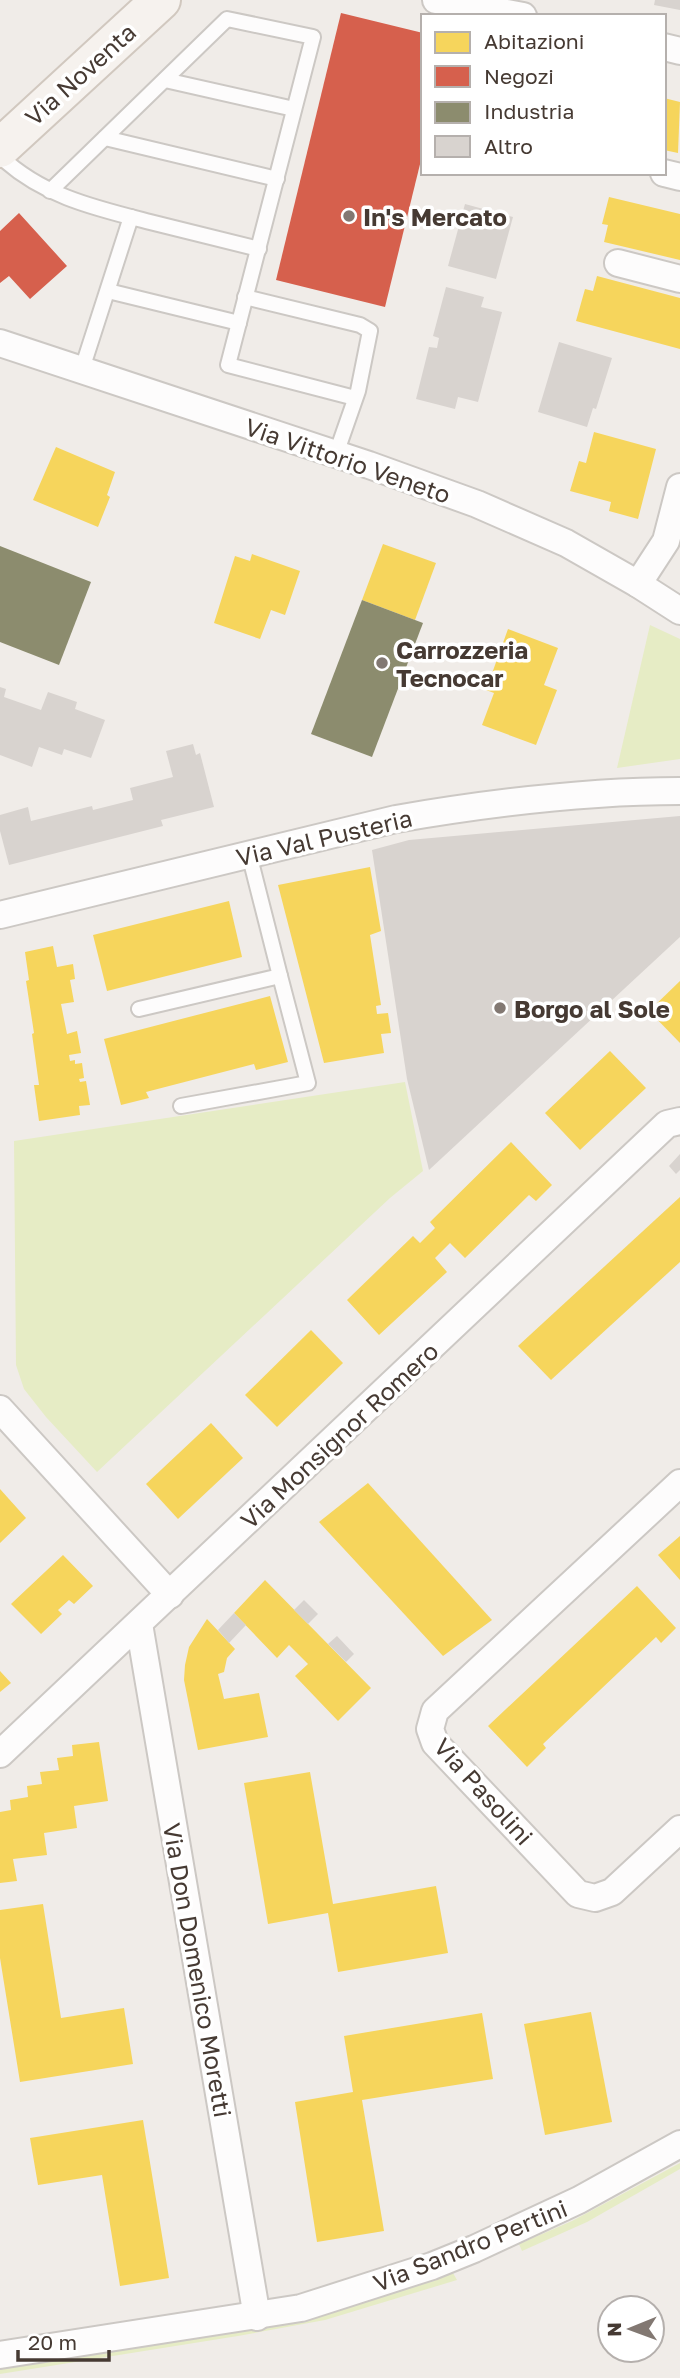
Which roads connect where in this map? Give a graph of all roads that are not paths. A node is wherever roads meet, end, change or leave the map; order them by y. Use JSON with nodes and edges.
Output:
{"nodes":[{"id":1,"x":436,"y":0,"type":"edge"},
{"id":2,"x":156,"y":2,"type":"edge"},
{"id":3,"x":512,"y":14,"type":"edge"},
{"id":4,"x":165,"y":80,"type":"junction"},
{"id":5,"x":294,"y":109,"type":"junction"},
{"id":6,"x":105,"y":138,"type":"junction"},
{"id":7,"x":0,"y":148,"type":"edge"},
{"id":8,"x":0,"y":156,"type":"edge"},
{"id":9,"x":277,"y":179,"type":"junction"},
{"id":10,"x":50,"y":191,"type":"junction"},
{"id":11,"x":131,"y":217,"type":"junction"},
{"id":12,"x":259,"y":249,"type":"junction"},
{"id":13,"x":618,"y":263,"type":"dead end"},
{"id":14,"x":680,"y":279,"type":"edge"},
{"id":15,"x":108,"y":291,"type":"junction"},
{"id":16,"x":246,"y":298,"type":"junction"},
{"id":17,"x":239,"y":323,"type":"junction"},
{"id":18,"x":0,"y":343,"type":"edge"},
{"id":19,"x":82,"y":369,"type":"junction"},
{"id":20,"x":355,"y":398,"type":"junction"},
{"id":21,"x":335,"y":454,"type":"junction"},
{"id":22,"x":680,"y":487,"type":"edge"},
{"id":23,"x":638,"y":584,"type":"junction"},
{"id":24,"x":680,"y":611,"type":"edge"},
{"id":25,"x":680,"y":781,"type":"edge"},
{"id":26,"x":653,"y":790,"type":"junction"},
{"id":27,"x":680,"y":790,"type":"edge"},
{"id":28,"x":249,"y":854,"type":"junction"},
{"id":29,"x":0,"y":915,"type":"edge"},
{"id":30,"x":280,"y":975,"type":"junction"},
{"id":31,"x":139,"y":1009,"type":"dead end"},
{"id":32,"x":181,"y":1106,"type":"dead end"},
{"id":33,"x":680,"y":1121,"type":"edge"},
{"id":34,"x":0,"y":1409,"type":"edge"},
{"id":35,"x":680,"y":1483,"type":"edge"},
{"id":36,"x":170,"y":1595,"type":"junction"},
{"id":37,"x":139,"y":1623,"type":"junction"},
{"id":38,"x":0,"y":1754,"type":"edge"},
{"id":39,"x":680,"y":1829,"type":"edge"},
{"id":40,"x":680,"y":2144,"type":"edge"},
{"id":41,"x":257,"y":2317,"type":"junction"},
{"id":42,"x":0,"y":2355,"type":"edge"}],
"edges":[{"from":1,"to":3,"type":"street"},
{"from":2,"to":7,"type":"street","name":"Via Noventa"},
{"from":4,"to":5,"type":"lane"},
{"from":4,"to":5,"type":"lane"},
{"from":4,"to":6,"type":"lane"},
{"from":5,"to":9,"type":"lane"},
{"from":6,"to":9,"type":"lane"},
{"from":6,"to":10,"type":"lane"},
{"from":8,"to":10,"type":"lane"},
{"from":9,"to":12,"type":"lane"},
{"from":10,"to":11,"type":"lane"},
{"from":11,"to":12,"type":"lane"},
{"from":11,"to":15,"type":"lane"},
{"from":12,"to":16,"type":"lane"},
{"from":13,"to":14,"type":"street"},
{"from":15,"to":17,"type":"lane"},
{"from":15,"to":19,"type":"lane"},
{"from":16,"to":17,"type":"lane"},
{"from":16,"to":20,"type":"lane"},
{"from":17,"to":20,"type":"lane"},
{"from":18,"to":19,"type":"street","name":"Via Vittorio Veneto"},
{"from":19,"to":21,"type":"street","name":"Via Vittorio Veneto"},
{"from":20,"to":21,"type":"lane"},
{"from":21,"to":23,"type":"street","name":"Via Vittorio Veneto"},
{"from":22,"to":23,"type":"street"},
{"from":23,"to":24,"type":"street","name":"Via Vittorio Veneto"},
{"from":25,"to":26,"type":"street","name":"Via Val Pusteria"},
{"from":26,"to":27,"type":"street","name":"Via Val Pusteria"},
{"from":26,"to":28,"type":"street","name":"Via Val Pusteria"},
{"from":28,"to":29,"type":"street","name":"Via Val Pusteria"},
{"from":28,"to":30,"type":"lane"},
{"from":30,"to":31,"type":"lane"},
{"from":30,"to":32,"type":"lane"},
{"from":33,"to":36,"type":"street","name":"Via Monsignor Romero"},
{"from":34,"to":36,"type":"street"},
{"from":35,"to":39,"type":"street","name":"Via Pasolini"},
{"from":36,"to":37,"type":"street","name":"Via Monsignor Romero"},
{"from":37,"to":38,"type":"street","name":"Via Monsignor Romero"},
{"from":37,"to":41,"type":"street","name":"Via Don Domenico Moretti"},
{"from":40,"to":41,"type":"street","name":"Via Sandro Pertini"},
{"from":41,"to":42,"type":"street","name":"Via Sandro Pertini"}]}
